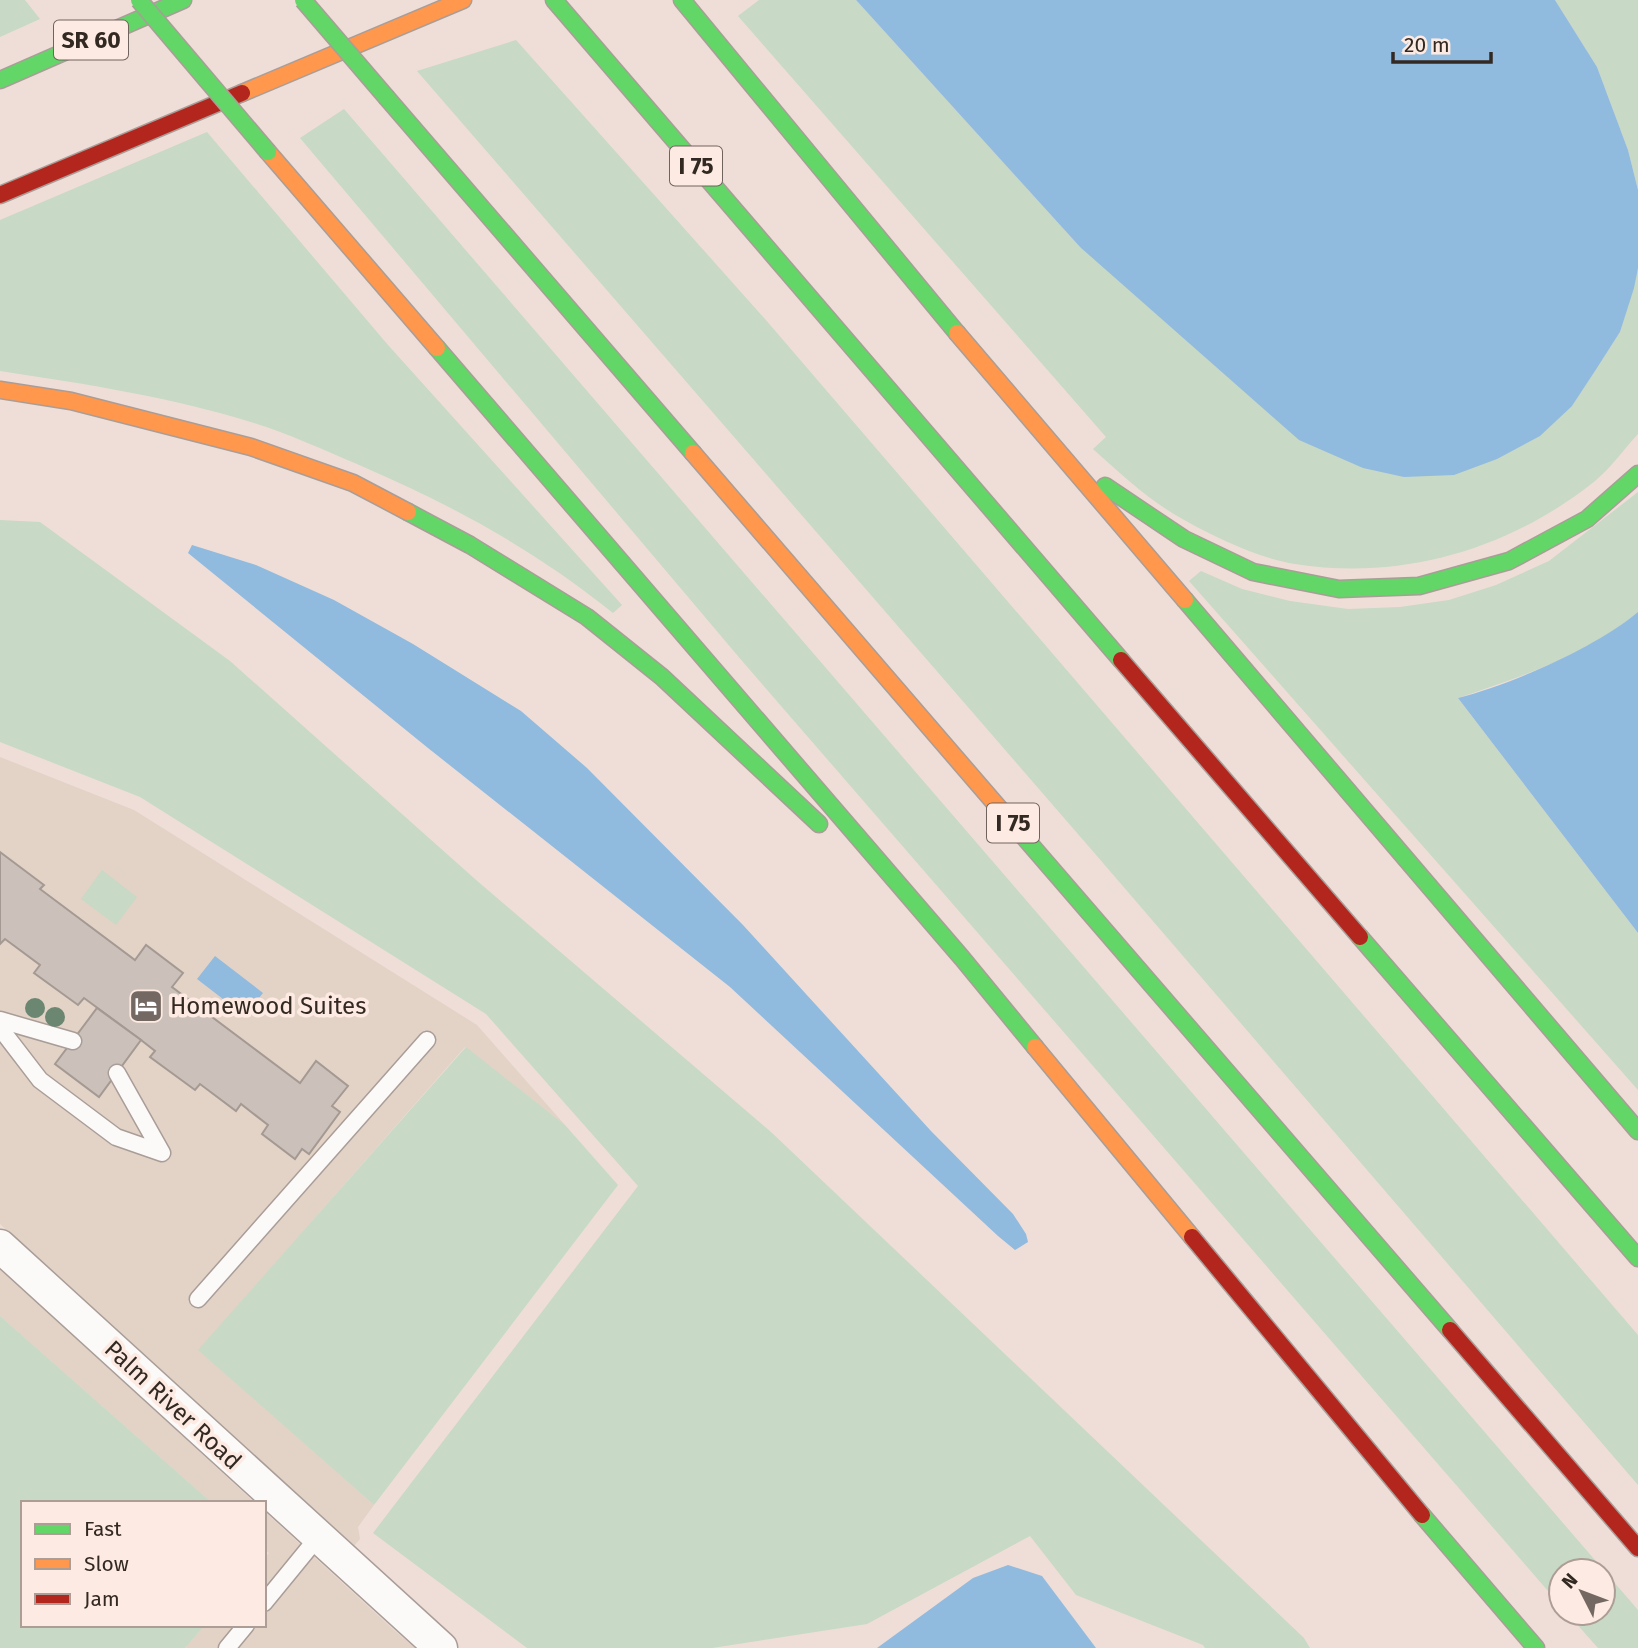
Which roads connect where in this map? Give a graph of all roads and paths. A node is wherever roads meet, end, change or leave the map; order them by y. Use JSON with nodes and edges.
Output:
{"nodes":[{"id":1,"x":139,"y":0,"type":"edge"},
{"id":2,"x":183,"y":0,"type":"edge"},
{"id":3,"x":303,"y":0,"type":"edge"},
{"id":4,"x":463,"y":0,"type":"edge"},
{"id":5,"x":554,"y":0,"type":"edge"},
{"id":6,"x":682,"y":0,"type":"edge"},
{"id":7,"x":0,"y":80,"type":"edge"},
{"id":8,"x":0,"y":195,"type":"edge"},
{"id":9,"x":988,"y":370,"type":"junction"},
{"id":10,"x":0,"y":390,"type":"edge"},
{"id":11,"x":1638,"y":474,"type":"edge"},
{"id":12,"x":831,"y":835,"type":"dead end"},
{"id":13,"x":851,"y":854,"type":"dead end"},
{"id":14,"x":962,"y":958,"type":"junction"},
{"id":15,"x":0,"y":1020,"type":"edge"},
{"id":16,"x":0,"y":1028,"type":"edge"},
{"id":17,"x":426,"y":1040,"type":"dead end"},
{"id":18,"x":73,"y":1041,"type":"dead end"},
{"id":19,"x":117,"y":1073,"type":"dead end"},
{"id":20,"x":1638,"y":1131,"type":"edge"},
{"id":21,"x":0,"y":1246,"type":"edge"},
{"id":22,"x":1638,"y":1258,"type":"edge"},
{"id":23,"x":198,"y":1299,"type":"dead end"},
{"id":24,"x":318,"y":1537,"type":"junction"},
{"id":25,"x":1638,"y":1548,"type":"edge"},
{"id":26,"x":266,"y":1601,"type":"edge"},
{"id":27,"x":244,"y":1627,"type":"edge"},
{"id":28,"x":227,"y":1648,"type":"edge"},
{"id":29,"x":441,"y":1648,"type":"edge"},
{"id":30,"x":1536,"y":1648,"type":"edge"}],
"edges":[{"from":1,"to":14,"type":"highway","bridge":true},
{"from":2,"to":7,"type":"highway","number":"SR 60"},
{"from":3,"to":25,"type":"highway","number":"I 75","bridge":true},
{"from":4,"to":8,"type":"highway"},
{"from":5,"to":22,"type":"highway","number":"I 75"},
{"from":6,"to":9,"type":"highway"},
{"from":9,"to":11,"type":"highway"},
{"from":9,"to":20,"type":"highway"},
{"from":10,"to":12,"type":"highway"},
{"from":13,"to":14,"type":"highway"},
{"from":14,"to":30,"type":"highway"},
{"from":15,"to":18,"type":"lane"},
{"from":16,"to":19,"type":"lane"},
{"from":17,"to":23,"type":"lane"},
{"from":21,"to":24,"type":"street","name":"Palm River Road"},
{"from":24,"to":26,"type":"lane"},
{"from":24,"to":29,"type":"street","name":"Palm River Road"},
{"from":27,"to":28,"type":"lane"}]}
